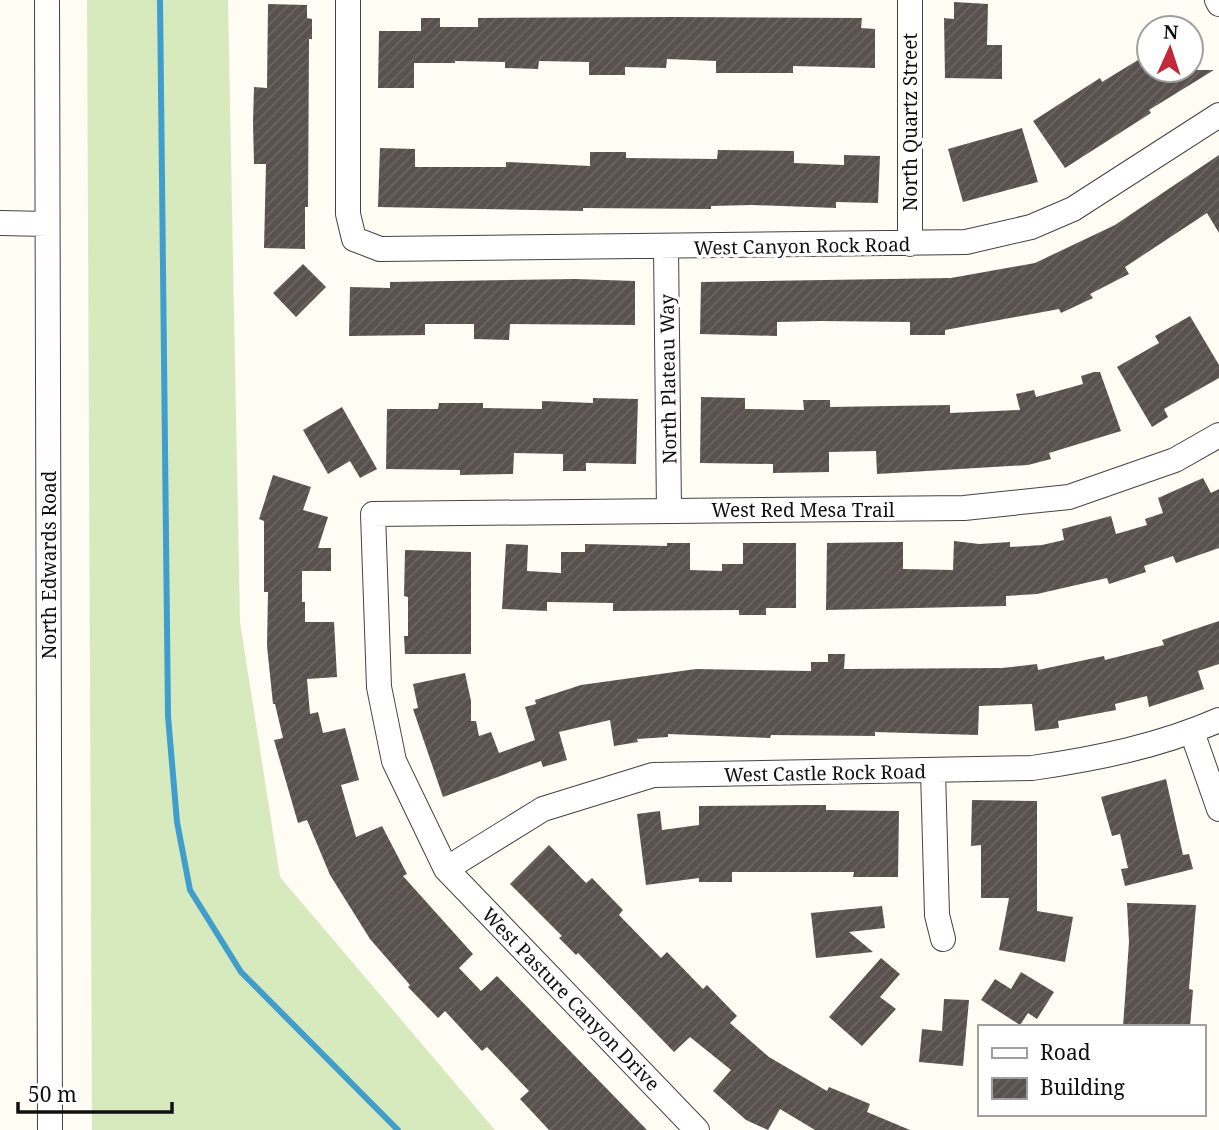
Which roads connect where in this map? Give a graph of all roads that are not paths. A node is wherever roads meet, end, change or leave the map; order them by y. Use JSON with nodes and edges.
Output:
{"nodes":[{"id":1,"x":47,"y":0,"type":"edge"},
{"id":2,"x":348,"y":0,"type":"edge"},
{"id":3,"x":910,"y":0,"type":"edge"},
{"id":4,"x":1219,"y":115,"type":"edge"},
{"id":5,"x":0,"y":223,"type":"edge"},
{"id":6,"x":47,"y":224,"type":"junction"},
{"id":7,"x":911,"y":244,"type":"junction"},
{"id":8,"x":666,"y":248,"type":"junction"},
{"id":9,"x":1219,"y":435,"type":"edge"},
{"id":10,"x":669,"y":511,"type":"junction"},
{"id":11,"x":373,"y":513,"type":"joint"},
{"id":12,"x":1219,"y":720,"type":"edge"},
{"id":13,"x":1192,"y":732,"type":"junction"},
{"id":14,"x":933,"y":771,"type":"junction"},
{"id":15,"x":1219,"y":808,"type":"edge"},
{"id":16,"x":446,"y":869,"type":"junction"},
{"id":17,"x":943,"y":939,"type":"dead end"},
{"id":18,"x":50,"y":1130,"type":"edge"},
{"id":19,"x":697,"y":1130,"type":"edge"}],
"edges":[{"from":1,"to":6,"type":"street","name":"North Edwards Road"},
{"from":2,"to":8,"type":"street","name":"West Canyon Rock Road"},
{"from":3,"to":7,"type":"street","name":"North Quartz Street"},
{"from":4,"to":7,"type":"street","name":"West Canyon Rock Road"},
{"from":5,"to":6,"type":"street"},
{"from":6,"to":18,"type":"street","name":"North Edwards Road"},
{"from":7,"to":8,"type":"street","name":"West Canyon Rock Road"},
{"from":8,"to":10,"type":"street","name":"North Plateau Way"},
{"from":9,"to":10,"type":"street","name":"West Red Mesa Trail"},
{"from":10,"to":11,"type":"street","name":"West Red Mesa Trail"},
{"from":11,"to":16,"type":"street","name":"West Pasture Canyon Drive"},
{"from":12,"to":13,"type":"street","name":"West Castle Rock Road"},
{"from":13,"to":14,"type":"street","name":"West Castle Rock Road"},
{"from":13,"to":15,"type":"street"},
{"from":14,"to":16,"type":"street","name":"West Castle Rock Road"},
{"from":14,"to":17,"type":"street"},
{"from":16,"to":19,"type":"street","name":"West Pasture Canyon Drive"}]}
